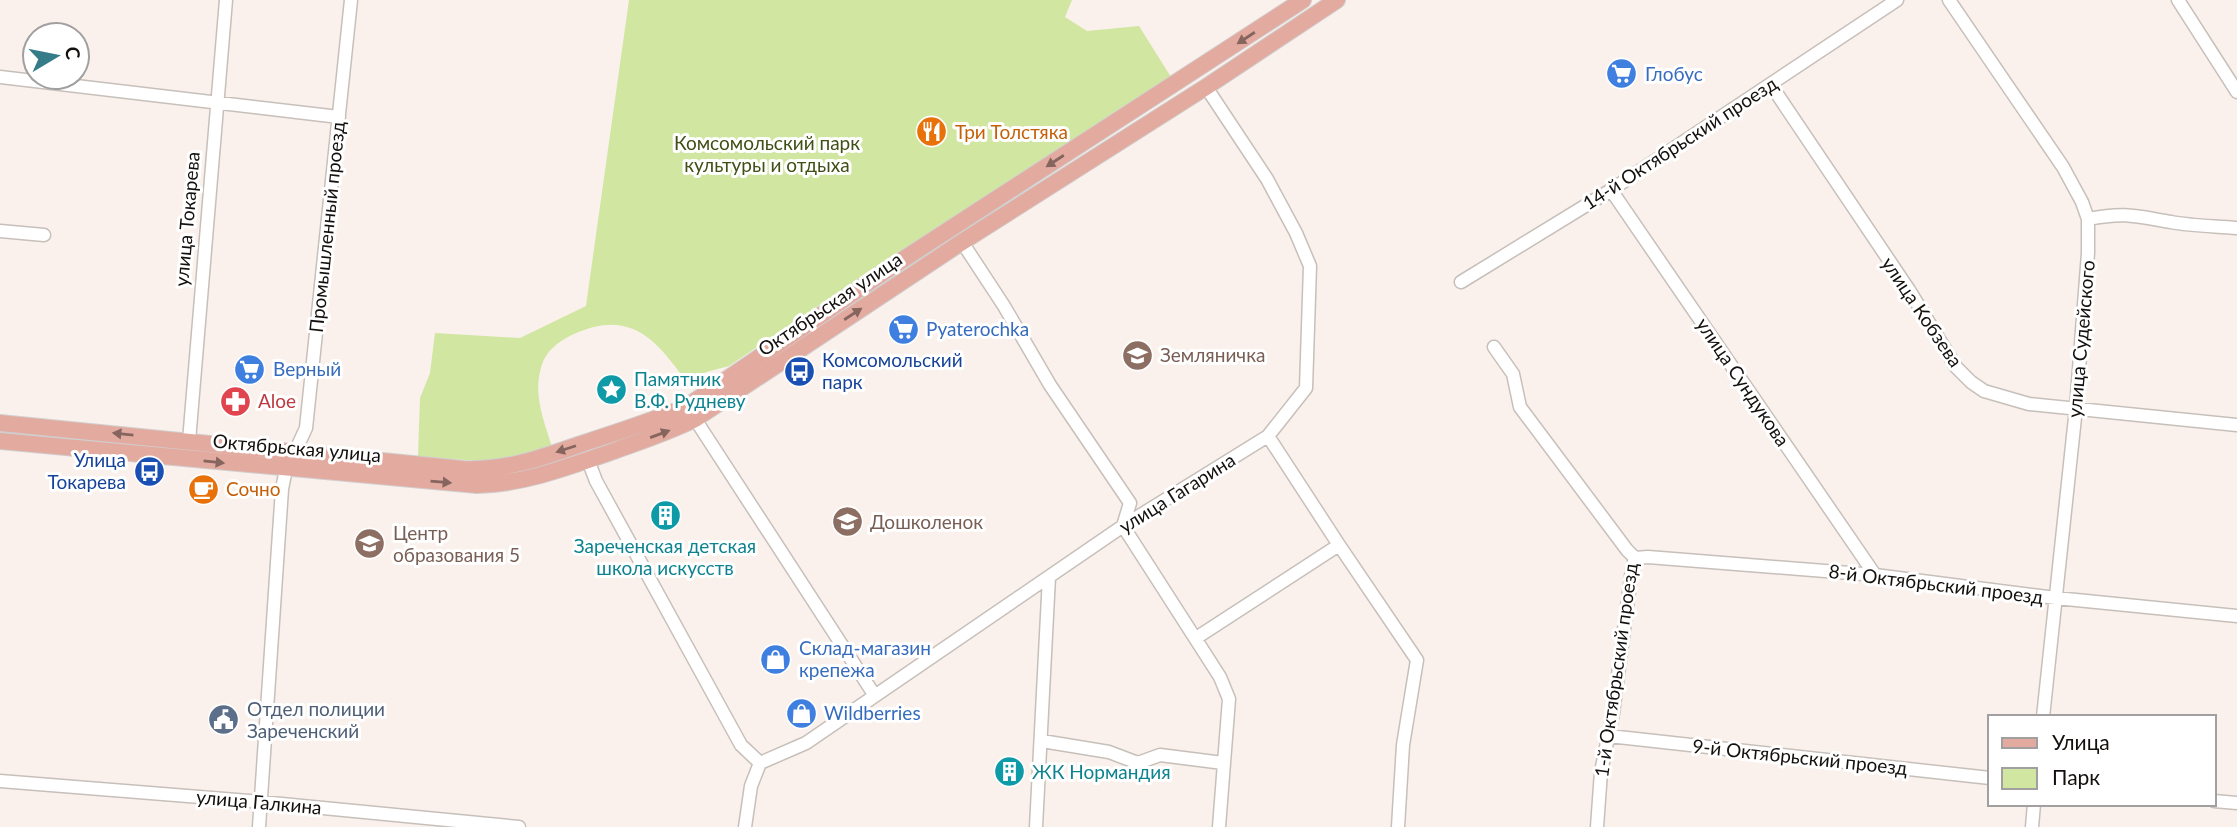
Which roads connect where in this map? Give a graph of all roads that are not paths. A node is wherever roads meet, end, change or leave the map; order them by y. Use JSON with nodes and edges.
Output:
{"nodes":[{"id":1,"x":226,"y":0,"type":"edge"},
{"id":2,"x":352,"y":0,"type":"edge"},
{"id":3,"x":1303,"y":0,"type":"edge"},
{"id":4,"x":1337,"y":0,"type":"edge"},
{"id":5,"x":1897,"y":0,"type":"edge"},
{"id":6,"x":1949,"y":0,"type":"edge"},
{"id":7,"x":2178,"y":0,"type":"edge"},
{"id":8,"x":0,"y":77,"type":"edge"},
{"id":9,"x":1771,"y":85,"type":"junction"},
{"id":10,"x":1206,"y":87,"type":"junction"},
{"id":11,"x":2237,"y":92,"type":"edge"},
{"id":12,"x":218,"y":102,"type":"junction"},
{"id":13,"x":339,"y":117,"type":"junction"},
{"id":14,"x":1611,"y":190,"type":"junction"},
{"id":15,"x":2088,"y":219,"type":"junction"},
{"id":16,"x":2237,"y":228,"type":"edge"},
{"id":17,"x":0,"y":231,"type":"edge"},
{"id":18,"x":44,"y":235,"type":"dead end"},
{"id":19,"x":962,"y":242,"type":"junction"},
{"id":20,"x":1461,"y":282,"type":"dead end"},
{"id":21,"x":1494,"y":347,"type":"dead end"},
{"id":22,"x":2076,"y":408,"type":"junction"},
{"id":23,"x":690,"y":413,"type":"junction"},
{"id":24,"x":0,"y":423,"type":"edge"},
{"id":25,"x":2237,"y":425,"type":"edge"},
{"id":26,"x":1268,"y":436,"type":"junction"},
{"id":27,"x":0,"y":441,"type":"edge"},
{"id":28,"x":190,"y":441,"type":"junction"},
{"id":29,"x":295,"y":452,"type":"junction"},
{"id":30,"x":188,"y":459,"type":"junction"},
{"id":31,"x":588,"y":460,"type":"junction"},
{"id":32,"x":286,"y":468,"type":"junction"},
{"id":33,"x":1123,"y":526,"type":"junction"},
{"id":34,"x":1339,"y":545,"type":"junction"},
{"id":35,"x":1636,"y":558,"type":"junction"},
{"id":36,"x":1874,"y":575,"type":"junction"},
{"id":37,"x":1049,"y":577,"type":"junction"},
{"id":38,"x":2056,"y":598,"type":"junction"},
{"id":39,"x":2237,"y":616,"type":"edge"},
{"id":40,"x":1196,"y":638,"type":"junction"},
{"id":41,"x":875,"y":696,"type":"junction"},
{"id":42,"x":2043,"y":715,"type":"edge"},
{"id":43,"x":1609,"y":736,"type":"junction"},
{"id":44,"x":1042,"y":741,"type":"junction"},
{"id":45,"x":760,"y":763,"type":"junction"},
{"id":46,"x":1223,"y":763,"type":"junction"},
{"id":47,"x":1988,"y":778,"type":"edge"},
{"id":48,"x":0,"y":782,"type":"edge"},
{"id":49,"x":2216,"y":801,"type":"edge"},
{"id":50,"x":261,"y":802,"type":"junction"},
{"id":51,"x":2237,"y":803,"type":"edge"},
{"id":52,"x":2034,"y":806,"type":"edge"},
{"id":53,"x":259,"y":827,"type":"edge"},
{"id":54,"x":519,"y":827,"type":"edge"},
{"id":55,"x":745,"y":827,"type":"edge"},
{"id":56,"x":1036,"y":827,"type":"edge"},
{"id":57,"x":1219,"y":827,"type":"edge"},
{"id":58,"x":1398,"y":827,"type":"edge"},
{"id":59,"x":1597,"y":827,"type":"edge"},
{"id":60,"x":2032,"y":827,"type":"edge"}],
"edges":[{"from":1,"to":12,"type":"street","name":"улица Токарева"},
{"from":2,"to":13,"type":"street","name":"Промышленный проезд"},
{"from":3,"to":23,"type":"main road","name":"Октябрьская улица","one_way":true},
{"from":4,"to":10,"type":"main road","name":"Октябрьская улица"},
{"from":5,"to":9,"type":"street","name":"14-й Октябрьский проезд"},
{"from":6,"to":15,"type":"street","name":"улица Судейского"},
{"from":7,"to":11,"type":"street"},
{"from":8,"to":12,"type":"street"},
{"from":9,"to":14,"type":"street","name":"14-й Октябрьский проезд"},
{"from":9,"to":22,"type":"street","name":"улица Кобзева"},
{"from":10,"to":19,"type":"main road","name":"Октябрьская улица"},
{"from":10,"to":26,"type":"street","name":"улица Гагарина"},
{"from":12,"to":13,"type":"street"},
{"from":12,"to":28,"type":"street","name":"улица Токарева"},
{"from":13,"to":29,"type":"street","name":"Промышленный проезд"},
{"from":14,"to":20,"type":"street","name":"14-й Октябрьский проезд"},
{"from":14,"to":36,"type":"street","name":"улица Сундукова"},
{"from":15,"to":16,"type":"street"},
{"from":15,"to":22,"type":"street","name":"улица Судейского"},
{"from":17,"to":18,"type":"street"},
{"from":23,"to":19,"type":"main road","name":"Октябрьская улица","one_way":true},
{"from":19,"to":33,"type":"street"},
{"from":21,"to":35,"type":"street","name":"1-й Октябрьский проезд"},
{"from":22,"to":25,"type":"street","name":"улица Кобзева"},
{"from":22,"to":38,"type":"street","name":"улица Судейского"},
{"from":23,"to":29,"type":"main road","name":"Октябрьская улица","one_way":true},
{"from":31,"to":23,"type":"main road","name":"Октябрьская улица","one_way":true},
{"from":23,"to":41,"type":"street"},
{"from":28,"to":24,"type":"main road","name":"Октябрьская улица","one_way":true},
{"from":26,"to":33,"type":"street","name":"улица Гагарина"},
{"from":26,"to":34,"type":"street"},
{"from":27,"to":30,"type":"main road","name":"Октябрьская улица"},
{"from":28,"to":29,"type":"main road","name":"Октябрьская улица"},
{"from":28,"to":30,"type":"main road"},
{"from":29,"to":32,"type":"main road"},
{"from":30,"to":32,"type":"main road","name":"Октябрьская улица","one_way":true},
{"from":32,"to":31,"type":"main road","name":"Октябрьская улица","one_way":true},
{"from":31,"to":45,"type":"street"},
{"from":32,"to":50,"type":"street"},
{"from":33,"to":37,"type":"street","name":"улица Гагарина"},
{"from":33,"to":40,"type":"street"},
{"from":34,"to":40,"type":"street"},
{"from":34,"to":58,"type":"street"},
{"from":35,"to":36,"type":"street","name":"8-й Октябрьский проезд"},
{"from":35,"to":43,"type":"street","name":"1-й Октябрьский проезд"},
{"from":36,"to":38,"type":"street","name":"8-й Октябрьский проезд"},
{"from":37,"to":41,"type":"street","name":"улица Гагарина"},
{"from":37,"to":44,"type":"street"},
{"from":38,"to":39,"type":"street","name":"8-й Октябрьский проезд"},
{"from":38,"to":42,"type":"street","name":"улица Судейского"},
{"from":40,"to":46,"type":"street"},
{"from":41,"to":45,"type":"street","name":"улица Гагарина"},
{"from":43,"to":47,"type":"street","name":"9-й Октябрьский проезд"},
{"from":43,"to":59,"type":"street","name":"1-й Октябрьский проезд"},
{"from":44,"to":46,"type":"street"},
{"from":44,"to":56,"type":"street"},
{"from":45,"to":55,"type":"street"},
{"from":46,"to":57,"type":"street"},
{"from":48,"to":50,"type":"street","name":"улица Галкина"},
{"from":49,"to":51,"type":"street"},
{"from":50,"to":53,"type":"street"},
{"from":50,"to":54,"type":"street","name":"улица Галкина"},
{"from":52,"to":60,"type":"street"}]}
